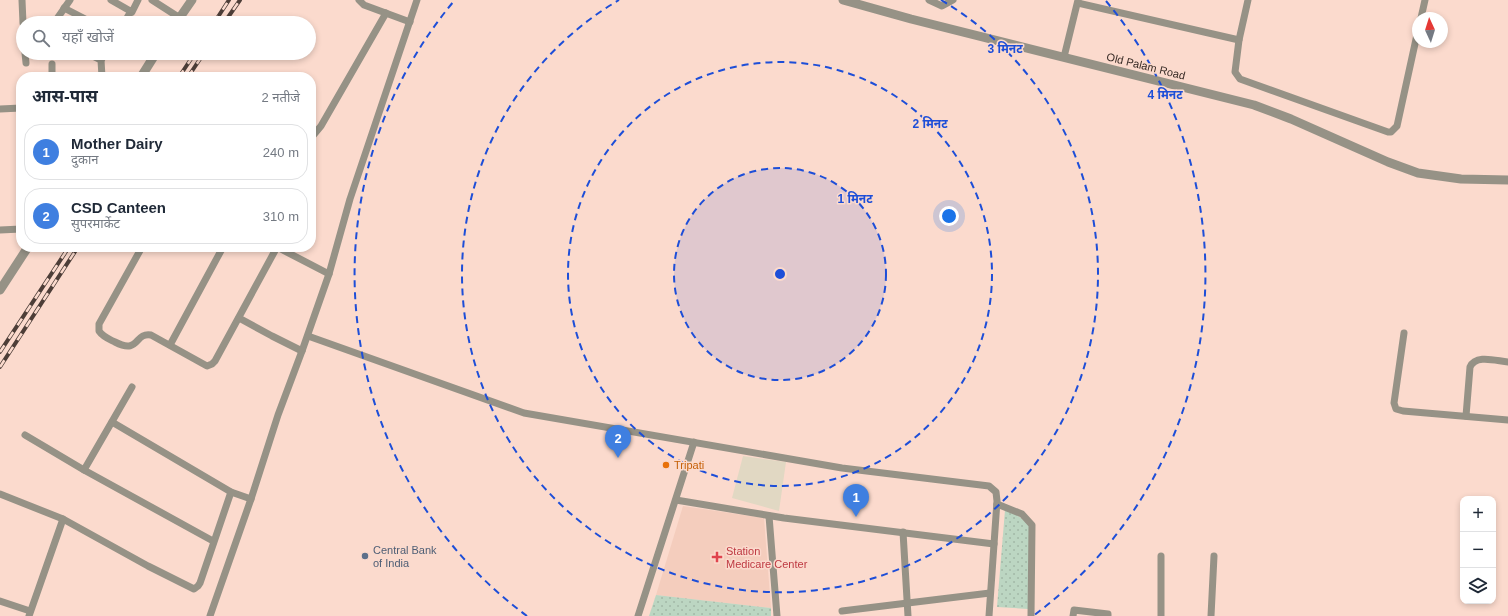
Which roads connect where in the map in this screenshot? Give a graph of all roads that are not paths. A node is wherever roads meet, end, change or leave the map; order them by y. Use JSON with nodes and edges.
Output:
{"nodes":[{"id":1,"x":22,"y":0,"type":"edge"},
{"id":2,"x":70,"y":0,"type":"edge"},
{"id":3,"x":111,"y":0,"type":"edge"},
{"id":4,"x":138,"y":0,"type":"edge"},
{"id":5,"x":152,"y":0,"type":"edge"},
{"id":6,"x":192,"y":0,"type":"edge"},
{"id":7,"x":359,"y":0,"type":"edge"},
{"id":8,"x":417,"y":0,"type":"edge"},
{"id":9,"x":844,"y":0,"type":"edge"},
{"id":10,"x":929,"y":0,"type":"edge"},
{"id":11,"x":953,"y":0,"type":"edge"},
{"id":12,"x":1248,"y":0,"type":"edge"},
{"id":13,"x":1424,"y":0,"type":"edge"},
{"id":14,"x":1078,"y":1,"type":"edge"},
{"id":15,"x":64,"y":8,"type":"junction"},
{"id":16,"x":131,"y":11,"type":"junction"},
{"id":17,"x":1422,"y":12,"type":"edge"},
{"id":18,"x":386,"y":13,"type":"junction"},
{"id":19,"x":23,"y":16,"type":"edge"},
{"id":20,"x":59,"y":16,"type":"edge"},
{"id":21,"x":79,"y":16,"type":"edge"},
{"id":22,"x":128,"y":16,"type":"edge"},
{"id":23,"x":172,"y":16,"type":"edge"},
{"id":24,"x":181,"y":16,"type":"edge"},
{"id":25,"x":410,"y":22,"type":"junction"},
{"id":26,"x":1239,"y":40,"type":"junction"},
{"id":27,"x":1414,"y":48,"type":"edge"},
{"id":28,"x":1064,"y":58,"type":"junction"},
{"id":29,"x":26,"y":60,"type":"edge"},
{"id":30,"x":101,"y":60,"type":"edge"},
{"id":31,"x":152,"y":60,"type":"edge"},
{"id":32,"x":26,"y":63,"type":"dead end"},
{"id":33,"x":52,"y":64,"type":"dead end"},
{"id":34,"x":52,"y":72,"type":"edge"},
{"id":35,"x":102,"y":72,"type":"edge"},
{"id":36,"x":144,"y":72,"type":"edge"},
{"id":37,"x":16,"y":108,"type":"edge"},
{"id":38,"x":0,"y":109,"type":"edge"},
{"id":39,"x":316,"y":132,"type":"edge"},
{"id":40,"x":1508,"y":180,"type":"edge"},
{"id":41,"x":16,"y":229,"type":"edge"},
{"id":42,"x":0,"y":230,"type":"edge"},
{"id":43,"x":25,"y":252,"type":"edge"},
{"id":44,"x":139,"y":252,"type":"edge"},
{"id":45,"x":220,"y":252,"type":"edge"},
{"id":46,"x":274,"y":252,"type":"edge"},
{"id":47,"x":287,"y":252,"type":"edge"},
{"id":48,"x":329,"y":274,"type":"junction"},
{"id":49,"x":0,"y":290,"type":"edge"},
{"id":50,"x":239,"y":318,"type":"junction"},
{"id":51,"x":1404,"y":333,"type":"dead end"},
{"id":52,"x":308,"y":336,"type":"junction"},
{"id":53,"x":170,"y":344,"type":"junction"},
{"id":54,"x":302,"y":351,"type":"junction"},
{"id":55,"x":1508,"y":362,"type":"edge"},
{"id":56,"x":132,"y":387,"type":"dead end"},
{"id":57,"x":1466,"y":416,"type":"junction"},
{"id":58,"x":1508,"y":420,"type":"edge"},
{"id":59,"x":112,"y":422,"type":"junction"},
{"id":60,"x":25,"y":435,"type":"dead end"},
{"id":61,"x":694,"y":442,"type":"junction"},
{"id":62,"x":84,"y":470,"type":"junction"},
{"id":63,"x":231,"y":492,"type":"junction"},
{"id":64,"x":0,"y":494,"type":"edge"},
{"id":65,"x":251,"y":499,"type":"junction"},
{"id":66,"x":676,"y":500,"type":"junction"},
{"id":67,"x":997,"y":504,"type":"junction"},
{"id":68,"x":769,"y":516,"type":"junction"},
{"id":69,"x":63,"y":519,"type":"junction"},
{"id":70,"x":902,"y":532,"type":"junction"},
{"id":71,"x":214,"y":541,"type":"junction"},
{"id":72,"x":994,"y":544,"type":"junction"},
{"id":73,"x":1161,"y":556,"type":"dead end"},
{"id":74,"x":1214,"y":556,"type":"dead end"},
{"id":75,"x":990,"y":593,"type":"junction"},
{"id":76,"x":0,"y":601,"type":"edge"},
{"id":77,"x":906,"y":604,"type":"junction"},
{"id":78,"x":842,"y":611,"type":"dead end"},
{"id":79,"x":30,"y":614,"type":"edge"},
{"id":80,"x":210,"y":616,"type":"edge"},
{"id":81,"x":638,"y":616,"type":"edge"},
{"id":82,"x":777,"y":616,"type":"edge"},
{"id":83,"x":908,"y":616,"type":"edge"},
{"id":84,"x":989,"y":616,"type":"edge"},
{"id":85,"x":1031,"y":616,"type":"edge"},
{"id":86,"x":1073,"y":616,"type":"edge"},
{"id":87,"x":1108,"y":616,"type":"edge"},
{"id":88,"x":1161,"y":616,"type":"edge"},
{"id":89,"x":1211,"y":616,"type":"edge"}],
"edges":[{"from":1,"to":19,"type":"street"},
{"from":2,"to":15,"type":"street"},
{"from":3,"to":16,"type":"street"},
{"from":4,"to":16,"type":"street"},
{"from":5,"to":23,"type":"street"},
{"from":6,"to":24,"type":"street"},
{"from":7,"to":18,"type":"street"},
{"from":8,"to":25,"type":"street"},
{"from":9,"to":28,"type":"street","name":"Old Palam Road"},
{"from":10,"to":11,"type":"street"},
{"from":12,"to":26,"type":"street"},
{"from":13,"to":17,"type":"street"},
{"from":14,"to":26,"type":"street"},
{"from":14,"to":28,"type":"street"},
{"from":15,"to":20,"type":"street"},
{"from":15,"to":21,"type":"street"},
{"from":16,"to":22,"type":"street"},
{"from":18,"to":25,"type":"street"},
{"from":18,"to":39,"type":"street"},
{"from":25,"to":48,"type":"street"},
{"from":26,"to":27,"type":"street"},
{"from":28,"to":40,"type":"street","name":"Old Palam Road"},
{"from":29,"to":32,"type":"street"},
{"from":30,"to":35,"type":"street"},
{"from":31,"to":36,"type":"street"},
{"from":33,"to":34,"type":"street"},
{"from":37,"to":38,"type":"street"},
{"from":41,"to":42,"type":"street"},
{"from":43,"to":49,"type":"street"},
{"from":44,"to":53,"type":"street"},
{"from":45,"to":53,"type":"street"},
{"from":46,"to":50,"type":"street"},
{"from":47,"to":48,"type":"street"},
{"from":48,"to":52,"type":"street"},
{"from":50,"to":53,"type":"street"},
{"from":50,"to":54,"type":"street"},
{"from":51,"to":57,"type":"street"},
{"from":52,"to":54,"type":"street"},
{"from":52,"to":61,"type":"street"},
{"from":54,"to":65,"type":"street"},
{"from":55,"to":57,"type":"street"},
{"from":56,"to":59,"type":"street"},
{"from":57,"to":58,"type":"street"},
{"from":59,"to":62,"type":"street"},
{"from":59,"to":63,"type":"street"},
{"from":60,"to":62,"type":"street"},
{"from":61,"to":66,"type":"street"},
{"from":61,"to":67,"type":"street"},
{"from":62,"to":71,"type":"street"},
{"from":63,"to":65,"type":"street"},
{"from":63,"to":71,"type":"street"},
{"from":64,"to":69,"type":"street"},
{"from":65,"to":80,"type":"street"},
{"from":66,"to":68,"type":"street"},
{"from":66,"to":81,"type":"street"},
{"from":67,"to":72,"type":"street"},
{"from":67,"to":85,"type":"street"},
{"from":68,"to":70,"type":"street"},
{"from":68,"to":82,"type":"street"},
{"from":69,"to":71,"type":"street"},
{"from":69,"to":79,"type":"street"},
{"from":70,"to":72,"type":"street"},
{"from":70,"to":77,"type":"street"},
{"from":72,"to":75,"type":"street"},
{"from":73,"to":88,"type":"street"},
{"from":74,"to":89,"type":"street"},
{"from":75,"to":77,"type":"street"},
{"from":75,"to":84,"type":"street"},
{"from":76,"to":79,"type":"street"},
{"from":77,"to":78,"type":"street"},
{"from":77,"to":83,"type":"street"},
{"from":86,"to":87,"type":"street"}]}
